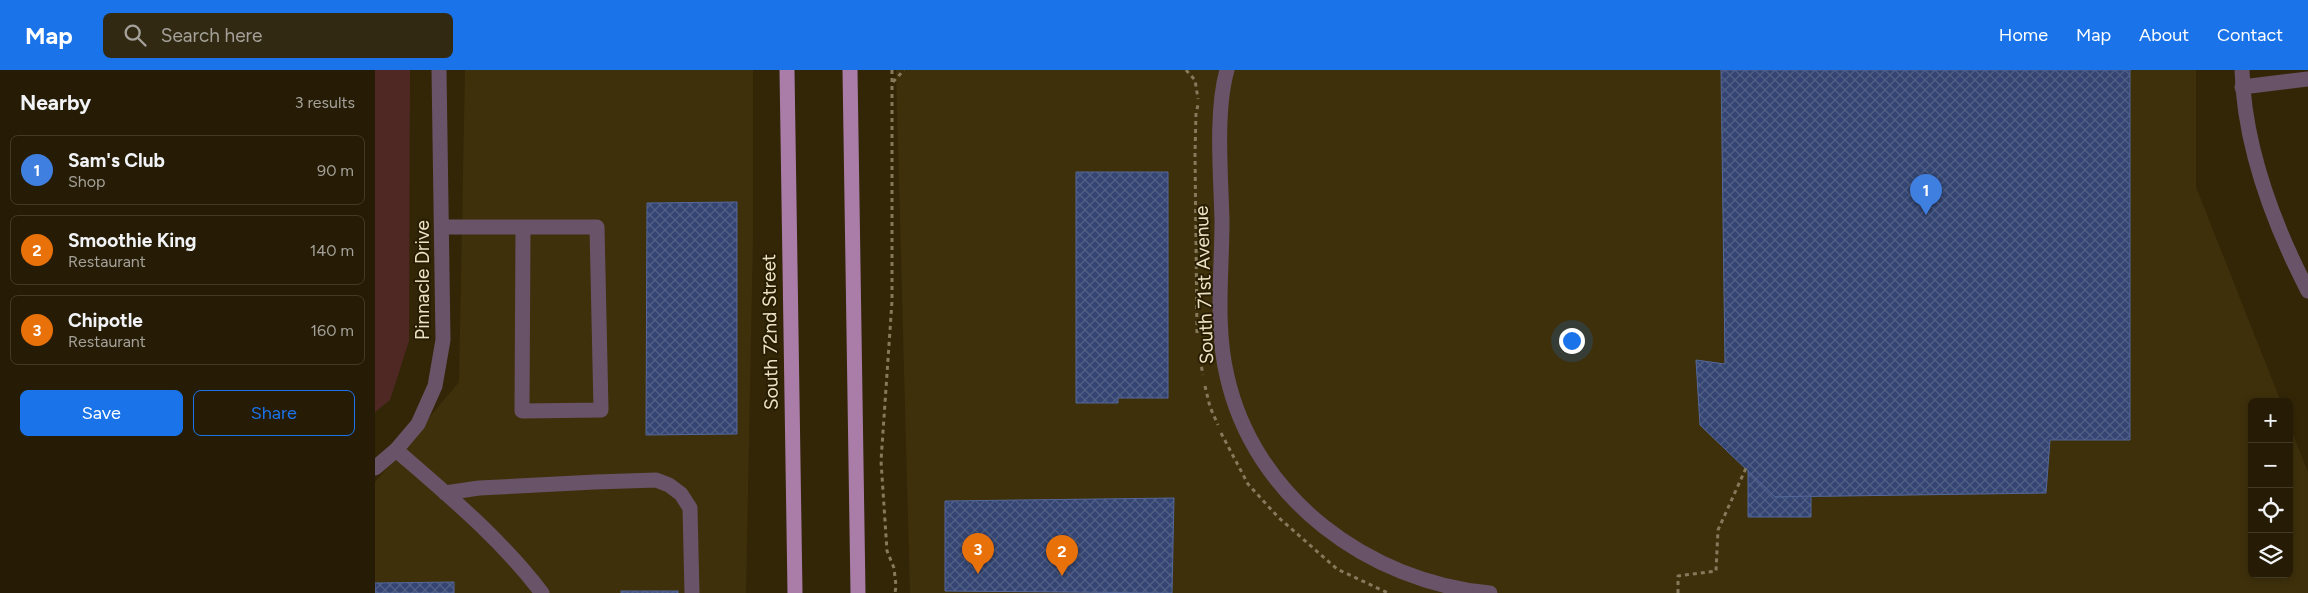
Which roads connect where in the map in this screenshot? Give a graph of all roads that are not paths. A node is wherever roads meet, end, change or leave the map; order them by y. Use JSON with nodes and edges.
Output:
{"nodes":[{"id":1,"x":439,"y":70,"type":"edge"},
{"id":2,"x":787,"y":70,"type":"edge"},
{"id":3,"x":850,"y":70,"type":"edge"},
{"id":4,"x":1227,"y":70,"type":"edge"},
{"id":5,"x":2242,"y":70,"type":"edge"},
{"id":6,"x":2308,"y":79,"type":"edge"},
{"id":7,"x":2242,"y":87,"type":"junction"},
{"id":8,"x":443,"y":227,"type":"junction"},
{"id":9,"x":523,"y":228,"type":"junction"},
{"id":10,"x":2308,"y":291,"type":"edge"},
{"id":11,"x":396,"y":450,"type":"junction"},
{"id":12,"x":375,"y":468,"type":"edge"},
{"id":13,"x":445,"y":492,"type":"junction"},
{"id":14,"x":542,"y":593,"type":"edge"},
{"id":15,"x":692,"y":593,"type":"edge"},
{"id":16,"x":795,"y":593,"type":"edge"},
{"id":17,"x":858,"y":593,"type":"edge"},
{"id":18,"x":1489,"y":593,"type":"edge"}],
"edges":[{"from":1,"to":8,"type":"street","name":"Pinnacle Drive"},
{"from":2,"to":16,"type":"main road","name":"South 72nd Street"},
{"from":3,"to":17,"type":"main road"},
{"from":4,"to":18,"type":"street","name":"South 71st Avenue"},
{"from":5,"to":7,"type":"street"},
{"from":6,"to":7,"type":"street"},
{"from":7,"to":10,"type":"street"},
{"from":8,"to":9,"type":"street"},
{"from":8,"to":11,"type":"street","name":"Pinnacle Drive"},
{"from":9,"to":9,"type":"street"},
{"from":11,"to":12,"type":"street","name":"Pinnacle Drive"},
{"from":11,"to":13,"type":"street"},
{"from":13,"to":14,"type":"street"},
{"from":13,"to":15,"type":"street"}]}
